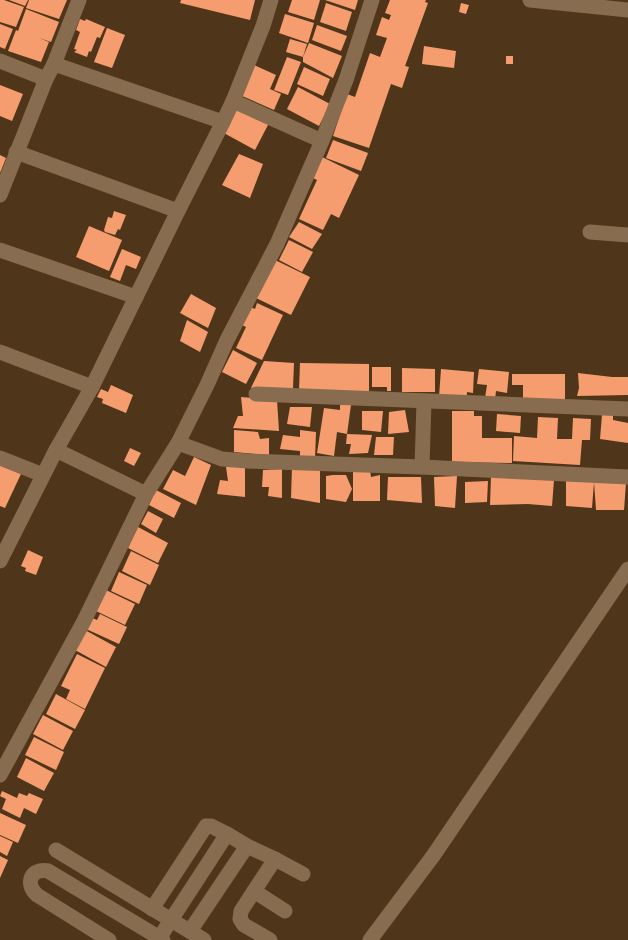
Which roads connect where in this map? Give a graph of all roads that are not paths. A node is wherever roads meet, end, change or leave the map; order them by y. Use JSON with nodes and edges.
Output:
{"nodes":[{"id":1,"x":79,"y":0,"type":"edge"},
{"id":2,"x":271,"y":0,"type":"edge"},
{"id":3,"x":372,"y":0,"type":"edge"},
{"id":4,"x":530,"y":0,"type":"edge"},
{"id":5,"x":628,"y":10,"type":"edge"},
{"id":6,"x":0,"y":61,"type":"edge"},
{"id":7,"x":54,"y":64,"type":"junction"},
{"id":8,"x":46,"y":79,"type":"junction"},
{"id":9,"x":233,"y":101,"type":"junction"},
{"id":10,"x":223,"y":122,"type":"junction"},
{"id":11,"x":322,"y":141,"type":"junction"},
{"id":12,"x":16,"y":152,"type":"junction"},
{"id":13,"x":0,"y":195,"type":"edge"},
{"id":14,"x":178,"y":211,"type":"junction"},
{"id":15,"x":590,"y":232,"type":"dead end"},
{"id":16,"x":628,"y":235,"type":"edge"},
{"id":17,"x":0,"y":250,"type":"edge"},
{"id":18,"x":136,"y":296,"type":"junction"},
{"id":19,"x":0,"y":352,"type":"edge"},
{"id":20,"x":92,"y":387,"type":"junction"},
{"id":21,"x":256,"y":394,"type":"dead end"},
{"id":22,"x":424,"y":401,"type":"junction"},
{"id":23,"x":628,"y":409,"type":"edge"},
{"id":24,"x":178,"y":443,"type":"junction"},
{"id":25,"x":56,"y":450,"type":"junction"},
{"id":26,"x":0,"y":458,"type":"edge"},
{"id":27,"x":422,"y":467,"type":"junction"},
{"id":28,"x":42,"y":475,"type":"junction"},
{"id":29,"x":628,"y":476,"type":"edge"},
{"id":30,"x":146,"y":494,"type":"junction"},
{"id":31,"x":0,"y":561,"type":"edge"},
{"id":32,"x":628,"y":569,"type":"edge"},
{"id":33,"x":0,"y":775,"type":"edge"},
{"id":34,"x":227,"y":834,"type":"junction"},
{"id":35,"x":247,"y":846,"type":"junction"},
{"id":36,"x":56,"y":850,"type":"dead end"},
{"id":37,"x":276,"y":859,"type":"junction"},
{"id":38,"x":303,"y":874,"type":"dead end"},
{"id":39,"x":254,"y":891,"type":"junction"},
{"id":40,"x":152,"y":909,"type":"junction"},
{"id":41,"x":285,"y":911,"type":"dead end"},
{"id":42,"x":171,"y":920,"type":"junction"},
{"id":43,"x":190,"y":932,"type":"junction"},
{"id":44,"x":160,"y":939,"type":"edge"},
{"id":45,"x":108,"y":940,"type":"edge"},
{"id":46,"x":204,"y":940,"type":"edge"},
{"id":47,"x":270,"y":940,"type":"edge"},
{"id":48,"x":370,"y":940,"type":"edge"}],
"edges":[{"from":1,"to":7,"type":"street"},
{"from":2,"to":9,"type":"street"},
{"from":3,"to":11,"type":"street"},
{"from":4,"to":5,"type":"street"},
{"from":6,"to":8,"type":"street"},
{"from":7,"to":8,"type":"street"},
{"from":7,"to":10,"type":"street"},
{"from":8,"to":12,"type":"street"},
{"from":9,"to":10,"type":"street"},
{"from":9,"to":11,"type":"street"},
{"from":10,"to":14,"type":"street"},
{"from":11,"to":24,"type":"street"},
{"from":12,"to":13,"type":"street"},
{"from":12,"to":14,"type":"street"},
{"from":14,"to":18,"type":"street"},
{"from":15,"to":16,"type":"street"},
{"from":17,"to":18,"type":"street"},
{"from":18,"to":20,"type":"street"},
{"from":19,"to":20,"type":"street"},
{"from":20,"to":25,"type":"street"},
{"from":21,"to":22,"type":"street"},
{"from":22,"to":23,"type":"street"},
{"from":22,"to":27,"type":"street"},
{"from":24,"to":27,"type":"street"},
{"from":24,"to":30,"type":"street"},
{"from":25,"to":28,"type":"street"},
{"from":25,"to":30,"type":"street"},
{"from":26,"to":28,"type":"street"},
{"from":27,"to":29,"type":"street"},
{"from":28,"to":31,"type":"street"},
{"from":30,"to":33,"type":"street"},
{"from":32,"to":48,"type":"street"},
{"from":34,"to":35,"type":"street"},
{"from":34,"to":40,"type":"street"},
{"from":34,"to":42,"type":"street"},
{"from":35,"to":37,"type":"street"},
{"from":35,"to":43,"type":"street"},
{"from":36,"to":40,"type":"street"},
{"from":37,"to":38,"type":"street"},
{"from":37,"to":39,"type":"street"},
{"from":39,"to":41,"type":"street"},
{"from":39,"to":47,"type":"street"},
{"from":40,"to":42,"type":"street"},
{"from":42,"to":43,"type":"street"},
{"from":42,"to":44,"type":"street"},
{"from":43,"to":46,"type":"street"},
{"from":44,"to":45,"type":"street"}]}
